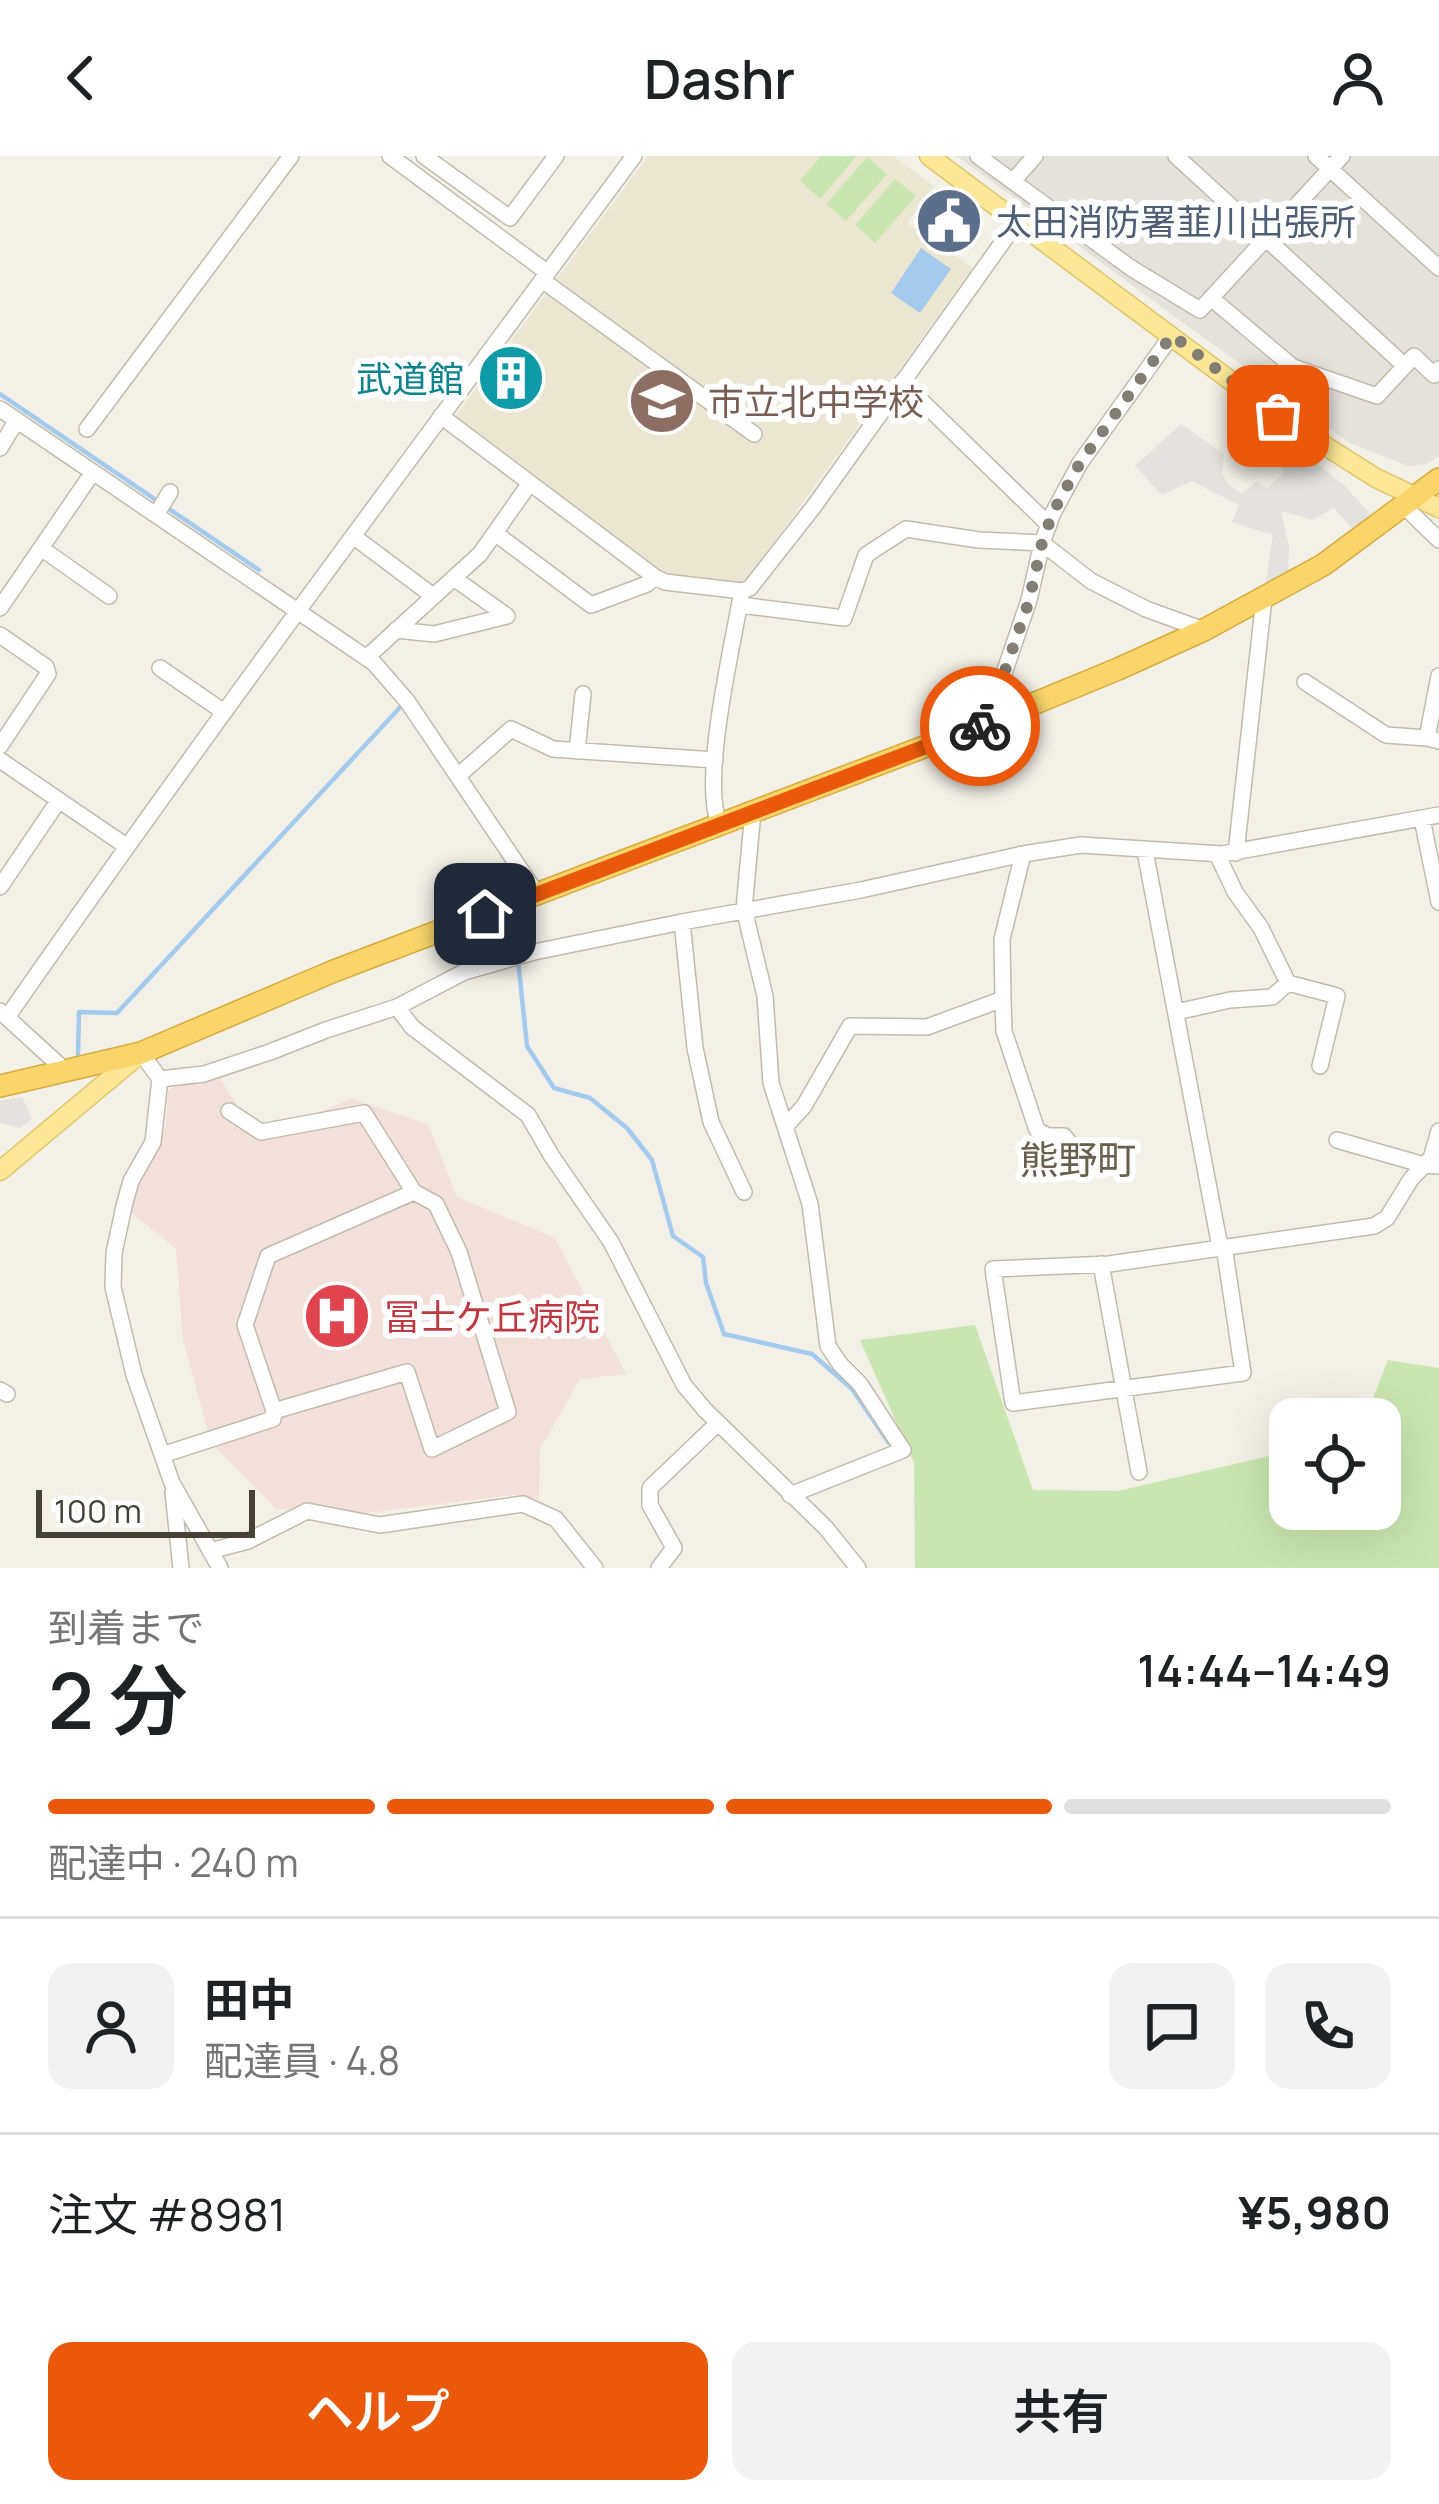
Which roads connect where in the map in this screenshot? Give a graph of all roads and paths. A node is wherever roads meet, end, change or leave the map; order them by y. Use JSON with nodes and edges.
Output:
{"nodes":[{"id":1,"x":291,"y":156,"type":"edge"},
{"id":2,"x":390,"y":156,"type":"edge"},
{"id":3,"x":424,"y":156,"type":"edge"},
{"id":4,"x":556,"y":156,"type":"edge"},
{"id":5,"x":634,"y":156,"type":"edge"},
{"id":6,"x":929,"y":156,"type":"edge"},
{"id":7,"x":978,"y":156,"type":"edge"},
{"id":8,"x":1035,"y":156,"type":"edge"},
{"id":9,"x":1176,"y":156,"type":"edge"},
{"id":10,"x":1316,"y":156,"type":"edge"},
{"id":11,"x":1336,"y":162,"type":"edge"},
{"id":12,"x":1013,"y":181,"type":"junction"},
{"id":13,"x":1017,"y":222,"type":"junction"},
{"id":14,"x":1266,"y":238,"type":"junction"},
{"id":15,"x":1439,"y":268,"type":"edge"},
{"id":16,"x":545,"y":276,"type":"junction"},
{"id":17,"x":1206,"y":304,"type":"junction"},
{"id":18,"x":1172,"y":335,"type":"junction"},
{"id":19,"x":1405,"y":366,"type":"junction"},
{"id":20,"x":1439,"y":369,"type":"edge"},
{"id":21,"x":902,"y":382,"type":"junction"},
{"id":22,"x":0,"y":409,"type":"edge"},
{"id":23,"x":441,"y":416,"type":"junction"},
{"id":24,"x":17,"y":420,"type":"junction"},
{"id":25,"x":86,"y":429,"type":"dead end"},
{"id":26,"x":754,"y":434,"type":"dead end"},
{"id":27,"x":0,"y":448,"type":"edge"},
{"id":28,"x":93,"y":472,"type":"junction"},
{"id":29,"x":1439,"y":479,"type":"edge"},
{"id":30,"x":530,"y":483,"type":"junction"},
{"id":31,"x":170,"y":492,"type":"dead end"},
{"id":32,"x":1409,"y":502,"type":"junction"},
{"id":33,"x":1439,"y":508,"type":"edge"},
{"id":34,"x":156,"y":514,"type":"junction"},
{"id":35,"x":1049,"y":524,"type":"junction"},
{"id":36,"x":495,"y":533,"type":"junction"},
{"id":37,"x":353,"y":536,"type":"junction"},
{"id":38,"x":1439,"y":540,"type":"edge"},
{"id":39,"x":1042,"y":543,"type":"junction"},
{"id":40,"x":41,"y":548,"type":"junction"},
{"id":41,"x":656,"y":577,"type":"junction"},
{"id":42,"x":455,"y":579,"type":"junction"},
{"id":43,"x":109,"y":596,"type":"dead end"},
{"id":44,"x":433,"y":596,"type":"junction"},
{"id":45,"x":741,"y":598,"type":"junction"},
{"id":46,"x":1264,"y":598,"type":"junction"},
{"id":47,"x":0,"y":608,"type":"edge"},
{"id":48,"x":297,"y":609,"type":"junction"},
{"id":49,"x":396,"y":630,"type":"junction"},
{"id":50,"x":1204,"y":630,"type":"junction"},
{"id":51,"x":0,"y":634,"type":"edge"},
{"id":52,"x":366,"y":658,"type":"junction"},
{"id":53,"x":160,"y":668,"type":"dead end"},
{"id":54,"x":1439,"y":676,"type":"edge"},
{"id":55,"x":1305,"y":682,"type":"dead end"},
{"id":56,"x":583,"y":694,"type":"dead end"},
{"id":57,"x":224,"y":712,"type":"junction"},
{"id":58,"x":987,"y":723,"type":"junction"},
{"id":59,"x":1433,"y":739,"type":"edge"},
{"id":60,"x":0,"y":746,"type":"edge"},
{"id":61,"x":577,"y":751,"type":"junction"},
{"id":62,"x":0,"y":760,"type":"edge"},
{"id":63,"x":715,"y":760,"type":"junction"},
{"id":64,"x":458,"y":776,"type":"junction"},
{"id":65,"x":59,"y":800,"type":"junction"},
{"id":66,"x":753,"y":811,"type":"junction"},
{"id":67,"x":1431,"y":817,"type":"edge"},
{"id":68,"x":719,"y":824,"type":"junction"},
{"id":69,"x":127,"y":846,"type":"junction"},
{"id":70,"x":1145,"y":851,"type":"junction"},
{"id":71,"x":1236,"y":853,"type":"junction"},
{"id":72,"x":1023,"y":854,"type":"junction"},
{"id":73,"x":1217,"y":854,"type":"junction"},
{"id":74,"x":0,"y":887,"type":"edge"},
{"id":75,"x":537,"y":894,"type":"junction"},
{"id":76,"x":1439,"y":902,"type":"edge"},
{"id":77,"x":744,"y":909,"type":"junction"},
{"id":78,"x":682,"y":922,"type":"junction"},
{"id":79,"x":1288,"y":983,"type":"junction"},
{"id":80,"x":1003,"y":999,"type":"junction"},
{"id":81,"x":397,"y":1007,"type":"junction"},
{"id":82,"x":1176,"y":1012,"type":"junction"},
{"id":83,"x":4,"y":1014,"type":"edge"},
{"id":84,"x":141,"y":1053,"type":"junction"},
{"id":85,"x":1320,"y":1066,"type":"dead end"},
{"id":86,"x":60,"y":1072,"type":"junction"},
{"id":87,"x":160,"y":1079,"type":"junction"},
{"id":88,"x":0,"y":1086,"type":"edge"},
{"id":89,"x":229,"y":1111,"type":"dead end"},
{"id":90,"x":784,"y":1127,"type":"junction"},
{"id":91,"x":1439,"y":1131,"type":"edge"},
{"id":92,"x":1337,"y":1140,"type":"dead end"},
{"id":93,"x":1072,"y":1162,"type":"dead end"},
{"id":94,"x":1432,"y":1166,"type":"edge"},
{"id":95,"x":0,"y":1171,"type":"edge"},
{"id":96,"x":414,"y":1192,"type":"junction"},
{"id":97,"x":744,"y":1192,"type":"dead end"},
{"id":98,"x":1222,"y":1246,"type":"junction"},
{"id":99,"x":1101,"y":1264,"type":"junction"},
{"id":100,"x":1123,"y":1387,"type":"junction"},
{"id":101,"x":274,"y":1411,"type":"junction"},
{"id":102,"x":718,"y":1424,"type":"junction"},
{"id":103,"x":162,"y":1455,"type":"junction"},
{"id":104,"x":1138,"y":1472,"type":"dead end"},
{"id":105,"x":172,"y":1483,"type":"junction"},
{"id":106,"x":790,"y":1495,"type":"junction"},
{"id":107,"x":210,"y":1551,"type":"junction"},
{"id":108,"x":181,"y":1568,"type":"edge"},
{"id":109,"x":220,"y":1568,"type":"edge"},
{"id":110,"x":595,"y":1568,"type":"edge"},
{"id":111,"x":659,"y":1568,"type":"edge"},
{"id":112,"x":858,"y":1568,"type":"edge"}],
"edges":[{"from":1,"to":25,"type":"street"},
{"from":2,"to":16,"type":"street"},
{"from":3,"to":4,"type":"street"},
{"from":5,"to":16,"type":"street"},
{"from":6,"to":13,"type":"main road"},
{"from":7,"to":12,"type":"street"},
{"from":8,"to":12,"type":"street"},
{"from":9,"to":14,"type":"street"},
{"from":10,"to":11,"type":"street"},
{"from":11,"to":14,"type":"street"},
{"from":11,"to":15,"type":"street"},
{"from":12,"to":17,"type":"street"},
{"from":13,"to":18,"type":"main road"},
{"from":13,"to":21,"type":"street"},
{"from":14,"to":17,"type":"street"},
{"from":14,"to":19,"type":"street"},
{"from":16,"to":23,"type":"street"},
{"from":16,"to":26,"type":"street"},
{"from":17,"to":19,"type":"street"},
{"from":18,"to":32,"type":"main road"},
{"from":18,"to":35,"type":"street"},
{"from":19,"to":20,"type":"street"},
{"from":21,"to":35,"type":"street"},
{"from":21,"to":45,"type":"street"},
{"from":22,"to":24,"type":"street"},
{"from":23,"to":30,"type":"street"},
{"from":23,"to":37,"type":"street"},
{"from":24,"to":27,"type":"street"},
{"from":24,"to":28,"type":"street"},
{"from":28,"to":34,"type":"street"},
{"from":28,"to":40,"type":"street"},
{"from":29,"to":32,"type":"highway"},
{"from":30,"to":36,"type":"street"},
{"from":30,"to":41,"type":"street"},
{"from":31,"to":34,"type":"street"},
{"from":32,"to":33,"type":"main road"},
{"from":32,"to":38,"type":"street"},
{"from":32,"to":46,"type":"highway"},
{"from":34,"to":48,"type":"street"},
{"from":35,"to":39,"type":"street"},
{"from":36,"to":41,"type":"street"},
{"from":36,"to":42,"type":"street"},
{"from":37,"to":44,"type":"street"},
{"from":37,"to":48,"type":"street"},
{"from":39,"to":45,"type":"street"},
{"from":39,"to":50,"type":"street"},
{"from":39,"to":58,"type":"street"},
{"from":40,"to":43,"type":"street"},
{"from":40,"to":47,"type":"street"},
{"from":41,"to":45,"type":"street"},
{"from":42,"to":44,"type":"street"},
{"from":42,"to":49,"type":"street"},
{"from":44,"to":49,"type":"street"},
{"from":45,"to":63,"type":"street"},
{"from":46,"to":50,"type":"highway"},
{"from":46,"to":71,"type":"street"},
{"from":48,"to":52,"type":"street"},
{"from":48,"to":57,"type":"street"},
{"from":49,"to":52,"type":"street"},
{"from":50,"to":58,"type":"highway"},
{"from":51,"to":60,"type":"street"},
{"from":52,"to":64,"type":"street"},
{"from":53,"to":57,"type":"street"},
{"from":54,"to":59,"type":"street"},
{"from":55,"to":59,"type":"street"},
{"from":56,"to":61,"type":"street"},
{"from":57,"to":69,"type":"street"},
{"from":58,"to":66,"type":"highway"},
{"from":61,"to":63,"type":"street"},
{"from":61,"to":64,"type":"street"},
{"from":62,"to":65,"type":"street"},
{"from":63,"to":68,"type":"street"},
{"from":64,"to":75,"type":"street"},
{"from":65,"to":69,"type":"street"},
{"from":65,"to":74,"type":"street"},
{"from":66,"to":68,"type":"highway"},
{"from":66,"to":77,"type":"street"},
{"from":67,"to":71,"type":"street"},
{"from":67,"to":76,"type":"street"},
{"from":68,"to":75,"type":"highway"},
{"from":69,"to":83,"type":"street"},
{"from":70,"to":72,"type":"street"},
{"from":70,"to":73,"type":"street"},
{"from":70,"to":82,"type":"street"},
{"from":71,"to":73,"type":"street"},
{"from":72,"to":77,"type":"street"},
{"from":72,"to":80,"type":"street"},
{"from":73,"to":79,"type":"street"},
{"from":75,"to":84,"type":"highway"},
{"from":77,"to":78,"type":"street"},
{"from":77,"to":90,"type":"street"},
{"from":78,"to":81,"type":"street"},
{"from":78,"to":97,"type":"street"},
{"from":79,"to":82,"type":"street"},
{"from":79,"to":85,"type":"street"},
{"from":80,"to":90,"type":"street"},
{"from":80,"to":93,"type":"street"},
{"from":81,"to":87,"type":"street"},
{"from":81,"to":102,"type":"street"},
{"from":82,"to":98,"type":"street"},
{"from":83,"to":86,"type":"street"},
{"from":84,"to":86,"type":"highway"},
{"from":84,"to":87,"type":"street"},
{"from":84,"to":95,"type":"main road"},
{"from":86,"to":88,"type":"highway"},
{"from":87,"to":103,"type":"street"},
{"from":89,"to":96,"type":"street"},
{"from":90,"to":106,"type":"street"},
{"from":91,"to":94,"type":"street"},
{"from":92,"to":94,"type":"street"},
{"from":94,"to":98,"type":"street"},
{"from":96,"to":101,"type":"street"},
{"from":96,"to":101,"type":"street"},
{"from":98,"to":99,"type":"street"},
{"from":98,"to":100,"type":"street"},
{"from":99,"to":100,"type":"street"},
{"from":99,"to":100,"type":"street"},
{"from":100,"to":104,"type":"street"},
{"from":101,"to":103,"type":"street"},
{"from":102,"to":106,"type":"street"},
{"from":102,"to":111,"type":"street"},
{"from":103,"to":105,"type":"street"},
{"from":105,"to":107,"type":"street"},
{"from":105,"to":108,"type":"street"},
{"from":106,"to":112,"type":"street"},
{"from":107,"to":109,"type":"street"},
{"from":107,"to":110,"type":"street"}]}
